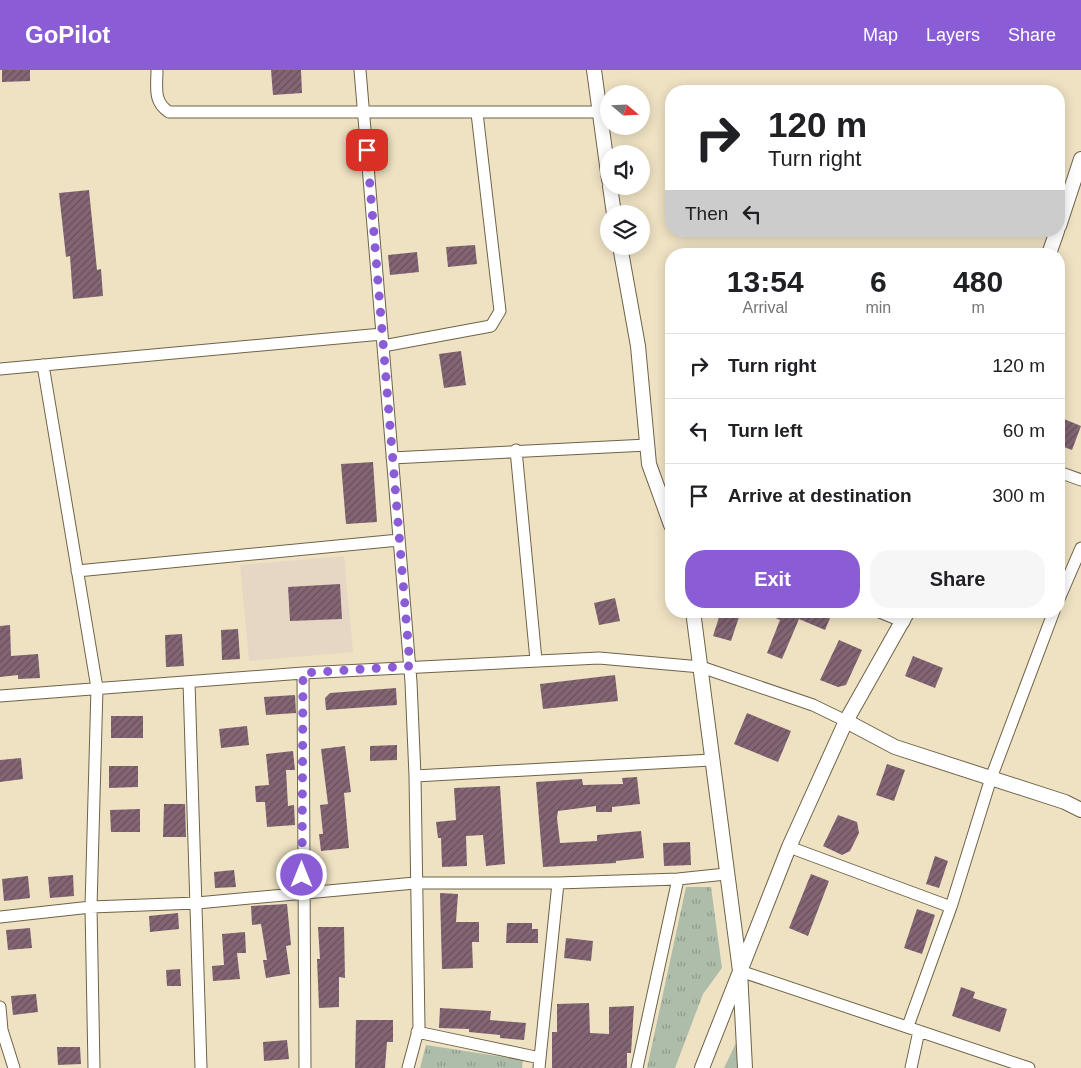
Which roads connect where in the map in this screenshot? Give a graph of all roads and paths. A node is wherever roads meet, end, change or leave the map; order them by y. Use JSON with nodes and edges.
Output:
{"nodes":[{"id":1,"x":157,"y":70,"type":"edge"},
{"id":2,"x":360,"y":70,"type":"edge"},
{"id":3,"x":594,"y":70,"type":"edge"},
{"id":4,"x":600,"y":112,"type":"joint"},
{"id":5,"x":477,"y":113,"type":"junction"},
{"id":6,"x":364,"y":114,"type":"junction"},
{"id":7,"x":1081,"y":159,"type":"edge"},
{"id":8,"x":1079,"y":174,"type":"edge"},
{"id":9,"x":1065,"y":210,"type":"edge"},
{"id":10,"x":622,"y":255,"type":"edge"},
{"id":11,"x":382,"y":334,"type":"junction"},
{"id":12,"x":383,"y":346,"type":"junction"},
{"id":13,"x":43,"y":365,"type":"junction"},
{"id":14,"x":0,"y":369,"type":"edge"},
{"id":15,"x":647,"y":445,"type":"junction"},
{"id":16,"x":516,"y":450,"type":"junction"},
{"id":17,"x":392,"y":458,"type":"junction"},
{"id":18,"x":1065,"y":474,"type":"edge"},
{"id":19,"x":1081,"y":480,"type":"edge"},
{"id":20,"x":665,"y":508,"type":"edge"},
{"id":21,"x":399,"y":540,"type":"junction"},
{"id":22,"x":1081,"y":548,"type":"edge"},
{"id":23,"x":77,"y":572,"type":"junction"},
{"id":24,"x":1065,"y":585,"type":"edge"},
{"id":25,"x":694,"y":618,"type":"edge"},
{"id":26,"x":905,"y":618,"type":"edge"},
{"id":27,"x":1051,"y":618,"type":"edge"},
{"id":28,"x":536,"y":660,"type":"junction"},
{"id":29,"x":410,"y":666,"type":"junction"},
{"id":30,"x":701,"y":667,"type":"junction"},
{"id":31,"x":303,"y":673,"type":"junction"},
{"id":32,"x":189,"y":682,"type":"junction"},
{"id":33,"x":97,"y":688,"type":"junction"},
{"id":34,"x":0,"y":696,"type":"edge"},
{"id":35,"x":846,"y":721,"type":"junction"},
{"id":36,"x":711,"y":760,"type":"junction"},
{"id":37,"x":415,"y":776,"type":"junction"},
{"id":38,"x":992,"y":778,"type":"junction"},
{"id":39,"x":1081,"y":810,"type":"edge"},
{"id":40,"x":788,"y":847,"type":"junction"},
{"id":41,"x":726,"y":874,"type":"junction"},
{"id":42,"x":678,"y":879,"type":"junction"},
{"id":43,"x":415,"y":883,"type":"junction"},
{"id":44,"x":558,"y":883,"type":"junction"},
{"id":45,"x":302,"y":893,"type":"junction"},
{"id":46,"x":197,"y":903,"type":"junction"},
{"id":47,"x":91,"y":907,"type":"junction"},
{"id":48,"x":951,"y":907,"type":"junction"},
{"id":49,"x":0,"y":917,"type":"edge"},
{"id":50,"x":740,"y":971,"type":"junction"},
{"id":51,"x":0,"y":1007,"type":"edge"},
{"id":52,"x":913,"y":1029,"type":"junction"},
{"id":53,"x":417,"y":1032,"type":"junction"},
{"id":54,"x":539,"y":1063,"type":"edge"},
{"id":55,"x":14,"y":1068,"type":"edge"},
{"id":56,"x":94,"y":1068,"type":"edge"},
{"id":57,"x":201,"y":1068,"type":"edge"},
{"id":58,"x":305,"y":1068,"type":"edge"},
{"id":59,"x":408,"y":1068,"type":"edge"},
{"id":60,"x":637,"y":1068,"type":"edge"},
{"id":61,"x":702,"y":1068,"type":"edge"},
{"id":62,"x":745,"y":1068,"type":"edge"},
{"id":63,"x":911,"y":1068,"type":"edge"},
{"id":64,"x":1029,"y":1068,"type":"edge"}],
"edges":[{"from":1,"to":6,"type":"street"},
{"from":2,"to":6,"type":"street"},
{"from":3,"to":4,"type":"street"},
{"from":4,"to":5,"type":"street"},
{"from":5,"to":6,"type":"street"},
{"from":5,"to":12,"type":"street"},
{"from":6,"to":11,"type":"street"},
{"from":7,"to":8,"type":"street"},
{"from":8,"to":9,"type":"street"},
{"from":10,"to":15,"type":"street"},
{"from":11,"to":12,"type":"street"},
{"from":11,"to":13,"type":"street"},
{"from":12,"to":17,"type":"street"},
{"from":13,"to":14,"type":"street"},
{"from":13,"to":23,"type":"street"},
{"from":15,"to":16,"type":"street"},
{"from":15,"to":20,"type":"street"},
{"from":16,"to":17,"type":"street"},
{"from":16,"to":28,"type":"street"},
{"from":17,"to":21,"type":"street"},
{"from":18,"to":19,"type":"street"},
{"from":21,"to":23,"type":"street"},
{"from":21,"to":29,"type":"street"},
{"from":22,"to":24,"type":"street"},
{"from":23,"to":33,"type":"street"},
{"from":25,"to":30,"type":"street"},
{"from":26,"to":35,"type":"street"},
{"from":27,"to":38,"type":"street"},
{"from":28,"to":29,"type":"street"},
{"from":28,"to":30,"type":"street"},
{"from":29,"to":31,"type":"street"},
{"from":29,"to":37,"type":"street"},
{"from":30,"to":35,"type":"street"},
{"from":30,"to":36,"type":"street"},
{"from":31,"to":32,"type":"street"},
{"from":31,"to":45,"type":"street"},
{"from":32,"to":33,"type":"street"},
{"from":32,"to":46,"type":"street"},
{"from":33,"to":34,"type":"street"},
{"from":33,"to":47,"type":"street"},
{"from":35,"to":38,"type":"street"},
{"from":35,"to":40,"type":"street"},
{"from":36,"to":37,"type":"street"},
{"from":36,"to":41,"type":"street"},
{"from":37,"to":43,"type":"street"},
{"from":38,"to":39,"type":"street"},
{"from":38,"to":48,"type":"street"},
{"from":40,"to":48,"type":"street"},
{"from":40,"to":50,"type":"street"},
{"from":41,"to":42,"type":"street"},
{"from":41,"to":50,"type":"street"},
{"from":42,"to":44,"type":"street"},
{"from":42,"to":60,"type":"street"},
{"from":43,"to":44,"type":"street"},
{"from":43,"to":45,"type":"street"},
{"from":43,"to":53,"type":"street"},
{"from":44,"to":54,"type":"street"},
{"from":45,"to":46,"type":"street"},
{"from":45,"to":58,"type":"street"},
{"from":46,"to":47,"type":"street"},
{"from":46,"to":57,"type":"street"},
{"from":47,"to":49,"type":"street"},
{"from":47,"to":56,"type":"street"},
{"from":48,"to":52,"type":"street"},
{"from":50,"to":52,"type":"street"},
{"from":50,"to":61,"type":"street"},
{"from":50,"to":62,"type":"street"},
{"from":51,"to":55,"type":"street"},
{"from":52,"to":63,"type":"street"},
{"from":52,"to":64,"type":"street"},
{"from":53,"to":54,"type":"street"},
{"from":53,"to":59,"type":"street"}]}
